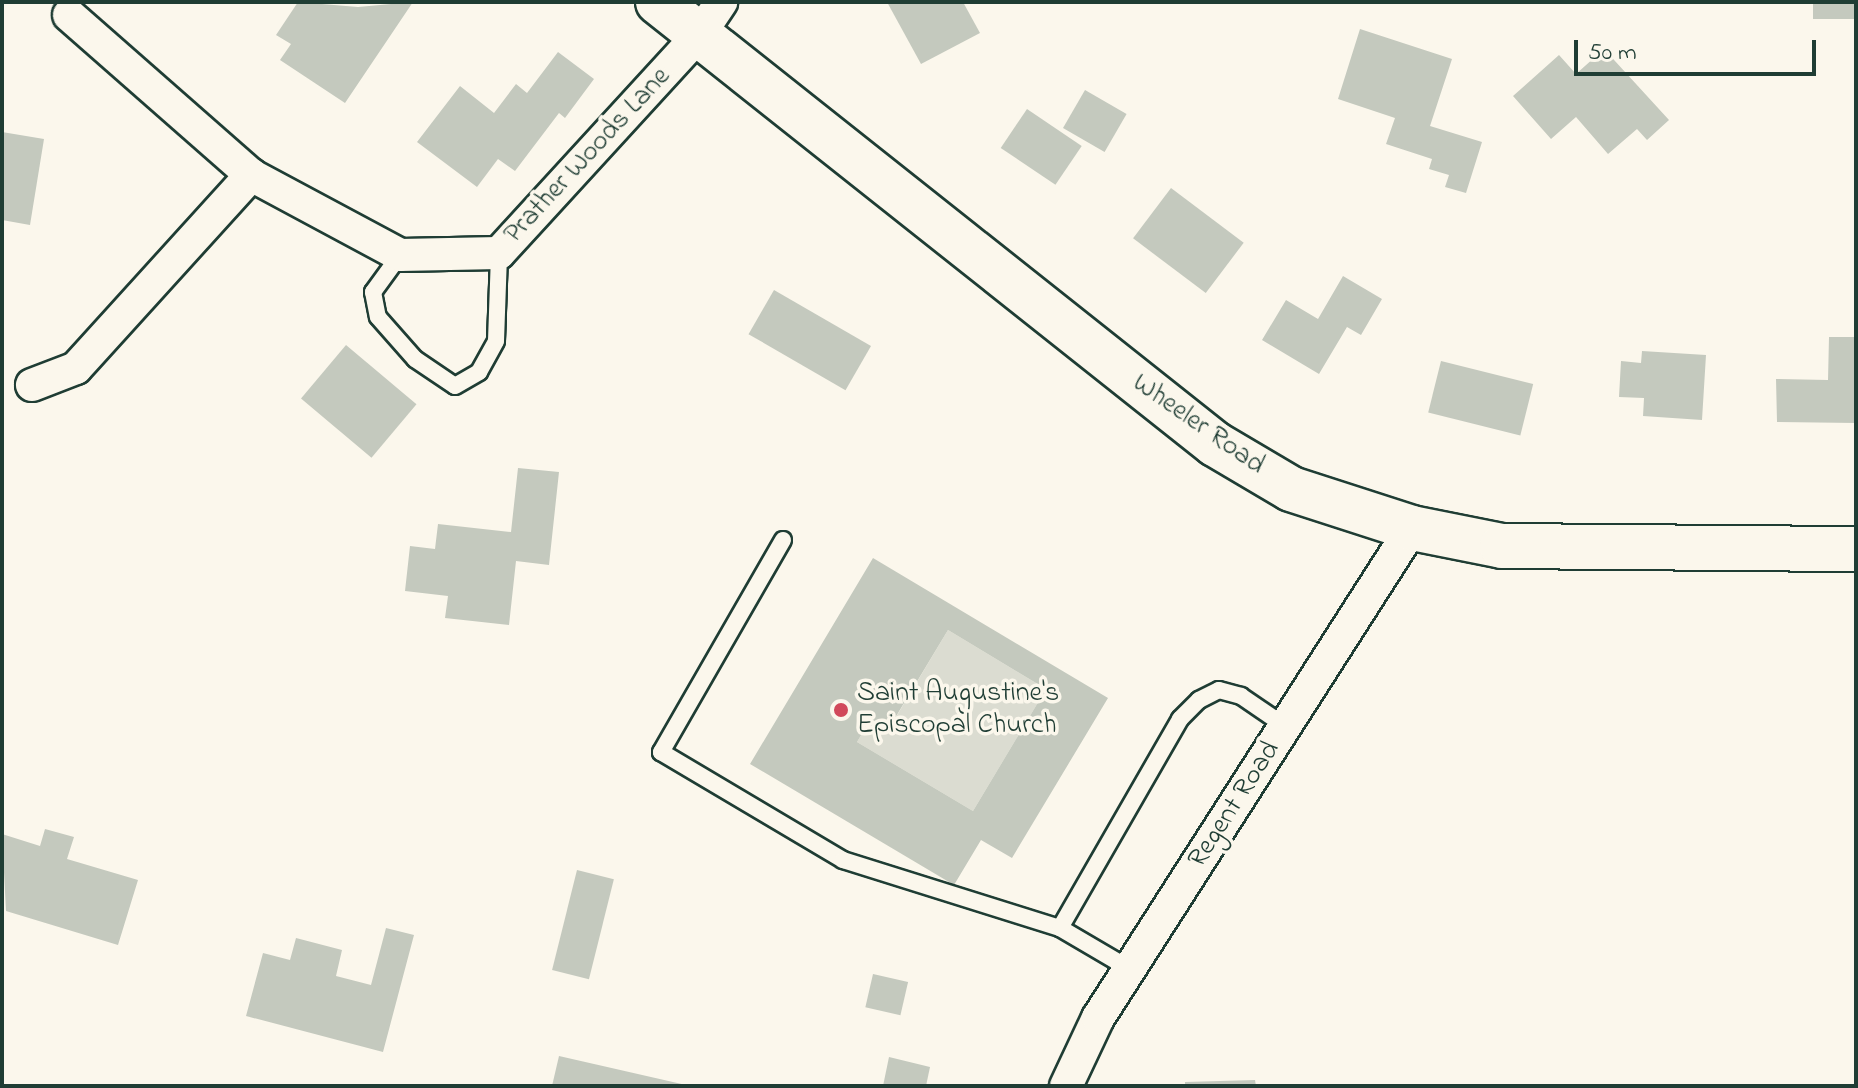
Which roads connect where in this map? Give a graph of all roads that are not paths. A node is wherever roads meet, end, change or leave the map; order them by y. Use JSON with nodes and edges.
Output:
{"nodes":[{"id":1,"x":658,"y":2,"type":"edge"},
{"id":2,"x":69,"y":15,"type":"dead end"},
{"id":3,"x":710,"y":19,"type":"edge"},
{"id":4,"x":251,"y":175,"type":"junction"},
{"id":5,"x":499,"y":253,"type":"junction"},
{"id":6,"x":400,"y":255,"type":"junction"},
{"id":7,"x":32,"y":385,"type":"dead end"},
{"id":8,"x":1412,"y":528,"type":"junction"},
{"id":9,"x":783,"y":540,"type":"dead end"},
{"id":10,"x":1856,"y":549,"type":"edge"},
{"id":11,"x":1285,"y":726,"type":"junction"},
{"id":12,"x":1060,"y":928,"type":"junction"},
{"id":13,"x":1130,"y":969,"type":"junction"},
{"id":14,"x":1066,"y":1086,"type":"edge"}],
"edges":[{"from":1,"to":3,"type":"street","name":"Wheeler Road"},
{"from":2,"to":4,"type":"street","name":"Prather Woods Lane"},
{"from":3,"to":5,"type":"street","name":"Prather Woods Lane"},
{"from":3,"to":8,"type":"street","name":"Wheeler Road"},
{"from":4,"to":6,"type":"street","name":"Prather Woods Lane"},
{"from":4,"to":7,"type":"street"},
{"from":5,"to":6,"type":"street","name":"Prather Woods Lane"},
{"from":5,"to":6,"type":"lane"},
{"from":8,"to":10,"type":"street","name":"Wheeler Road"},
{"from":8,"to":11,"type":"street","name":"Regent Road"},
{"from":9,"to":12,"type":"lane"},
{"from":11,"to":12,"type":"lane"},
{"from":11,"to":13,"type":"street","name":"Regent Road"},
{"from":12,"to":13,"type":"lane"},
{"from":13,"to":14,"type":"street","name":"Regent Road"}]}
